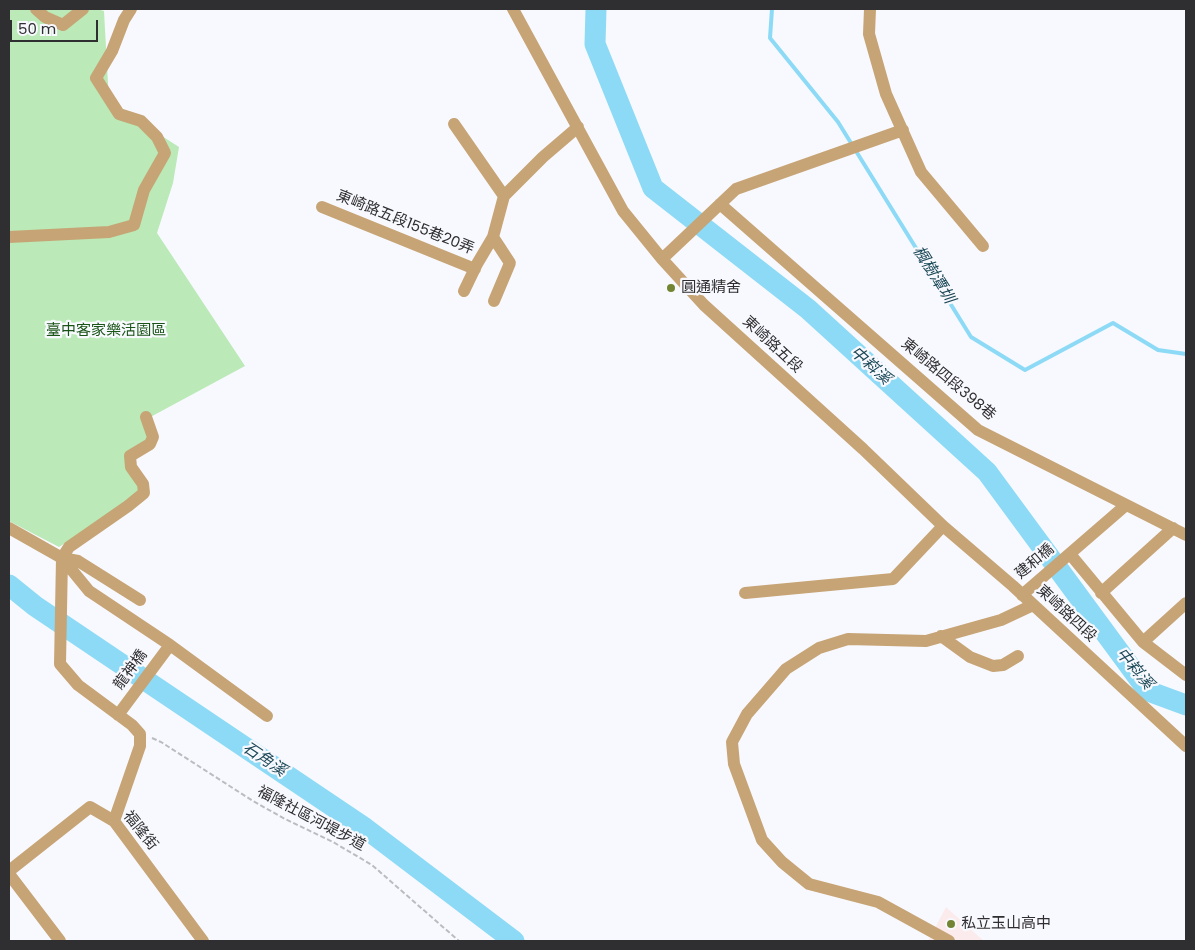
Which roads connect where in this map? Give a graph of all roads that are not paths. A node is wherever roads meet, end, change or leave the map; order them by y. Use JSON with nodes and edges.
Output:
{"nodes":[{"id":1,"x":36,"y":9,"type":"edge"},
{"id":2,"x":83,"y":9,"type":"edge"},
{"id":3,"x":131,"y":9,"type":"edge"},
{"id":4,"x":513,"y":9,"type":"edge"},
{"id":5,"x":870,"y":9,"type":"edge"},
{"id":6,"x":454,"y":124,"type":"dead end"},
{"id":7,"x":578,"y":128,"type":"junction"},
{"id":8,"x":903,"y":130,"type":"junction"},
{"id":9,"x":504,"y":196,"type":"junction"},
{"id":10,"x":720,"y":204,"type":"junction"},
{"id":11,"x":322,"y":207,"type":"dead end"},
{"id":12,"x":9,"y":237,"type":"edge"},
{"id":13,"x":493,"y":238,"type":"junction"},
{"id":14,"x":983,"y":246,"type":"dead end"},
{"id":15,"x":662,"y":259,"type":"junction"},
{"id":16,"x":474,"y":269,"type":"junction"},
{"id":17,"x":464,"y":291,"type":"dead end"},
{"id":18,"x":494,"y":301,"type":"dead end"},
{"id":19,"x":146,"y":417,"type":"dead end"},
{"id":20,"x":1126,"y":505,"type":"junction"},
{"id":21,"x":943,"y":526,"type":"junction"},
{"id":22,"x":9,"y":528,"type":"edge"},
{"id":23,"x":1173,"y":528,"type":"junction"},
{"id":24,"x":1186,"y":535,"type":"edge"},
{"id":25,"x":1070,"y":554,"type":"junction"},
{"id":26,"x":62,"y":558,"type":"junction"},
{"id":27,"x":1017,"y":590,"type":"junction"},
{"id":28,"x":745,"y":593,"type":"dead end"},
{"id":29,"x":1101,"y":593,"type":"junction"},
{"id":30,"x":140,"y":600,"type":"dead end"},
{"id":31,"x":1186,"y":603,"type":"edge"},
{"id":32,"x":1032,"y":605,"type":"junction"},
{"id":33,"x":941,"y":636,"type":"junction"},
{"id":34,"x":1143,"y":642,"type":"junction"},
{"id":35,"x":170,"y":645,"type":"junction"},
{"id":36,"x":1018,"y":656,"type":"dead end"},
{"id":37,"x":1186,"y":675,"type":"edge"},
{"id":38,"x":118,"y":715,"type":"junction"},
{"id":39,"x":267,"y":716,"type":"dead end"},
{"id":40,"x":1186,"y":746,"type":"edge"},
{"id":41,"x":114,"y":821,"type":"junction"},
{"id":42,"x":9,"y":873,"type":"edge"},
{"id":43,"x":60,"y":941,"type":"edge"},
{"id":44,"x":203,"y":941,"type":"edge"},
{"id":45,"x":950,"y":941,"type":"edge"}],
"edges":[{"from":1,"to":2,"type":"street"},
{"from":3,"to":12,"type":"street"},
{"from":4,"to":7,"type":"street","name":"東崎路五段"},
{"from":5,"to":8,"type":"street"},
{"from":6,"to":9,"type":"street"},
{"from":7,"to":9,"type":"street"},
{"from":7,"to":15,"type":"street","name":"東崎路五段"},
{"from":8,"to":10,"type":"street"},
{"from":8,"to":14,"type":"street"},
{"from":9,"to":13,"type":"street"},
{"from":10,"to":15,"type":"street"},
{"from":10,"to":20,"type":"street","name":"東崎路四段398巷"},
{"from":11,"to":16,"type":"street","name":"東崎路五段155巷20弄"},
{"from":13,"to":16,"type":"street"},
{"from":13,"to":18,"type":"street"},
{"from":15,"to":21,"type":"street","name":"東崎路五段"},
{"from":16,"to":17,"type":"street"},
{"from":19,"to":26,"type":"street"},
{"from":20,"to":23,"type":"street","name":"東崎路四段398巷"},
{"from":20,"to":25,"type":"street","name":"建和橋"},
{"from":21,"to":27,"type":"street","name":"東崎路五段"},
{"from":21,"to":28,"type":"street"},
{"from":22,"to":26,"type":"street"},
{"from":23,"to":24,"type":"street","name":"東崎路四段398巷"},
{"from":23,"to":29,"type":"street"},
{"from":25,"to":27,"type":"street","name":"建和橋"},
{"from":25,"to":29,"type":"street"},
{"from":26,"to":30,"type":"street"},
{"from":26,"to":35,"type":"street"},
{"from":26,"to":38,"type":"street"},
{"from":27,"to":32,"type":"street","name":"東崎路四段"},
{"from":29,"to":34,"type":"street"},
{"from":31,"to":34,"type":"street"},
{"from":32,"to":33,"type":"street"},
{"from":32,"to":40,"type":"street","name":"東崎路四段"},
{"from":33,"to":36,"type":"street"},
{"from":33,"to":45,"type":"street"},
{"from":34,"to":37,"type":"street"},
{"from":35,"to":38,"type":"street","name":"龍神橋"},
{"from":35,"to":39,"type":"street"},
{"from":38,"to":41,"type":"street"},
{"from":41,"to":42,"type":"street","name":"福隆街"},
{"from":41,"to":44,"type":"street","name":"福隆街"},
{"from":42,"to":43,"type":"street"}]}
